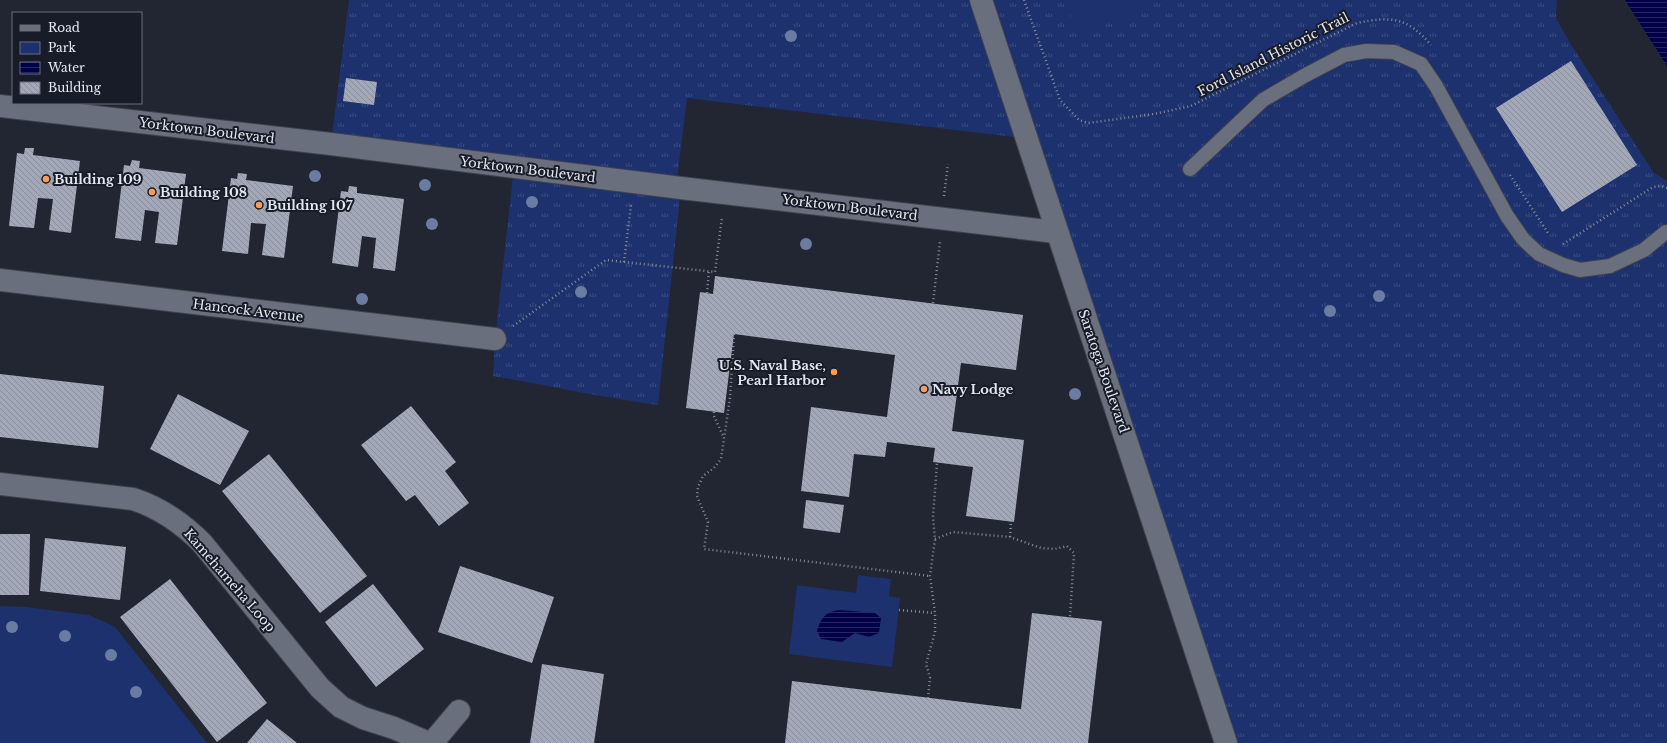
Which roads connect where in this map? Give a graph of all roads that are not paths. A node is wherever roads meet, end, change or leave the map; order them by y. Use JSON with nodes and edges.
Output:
{"nodes":[{"id":1,"x":981,"y":0,"type":"edge"},
{"id":2,"x":0,"y":106,"type":"edge"},
{"id":3,"x":1190,"y":169,"type":"dead end"},
{"id":4,"x":1056,"y":232,"type":"junction"},
{"id":5,"x":1666,"y":232,"type":"edge"},
{"id":6,"x":0,"y":280,"type":"edge"},
{"id":7,"x":495,"y":339,"type":"road end"},
{"id":8,"x":0,"y":484,"type":"edge"},
{"id":9,"x":459,"y":711,"type":"dead end"},
{"id":10,"x":428,"y":743,"type":"edge"},
{"id":11,"x":432,"y":743,"type":"edge"},
{"id":12,"x":1226,"y":743,"type":"edge"}],
"edges":[{"from":1,"to":4,"type":"street","name":"Saratoga Boulevard"},
{"from":2,"to":4,"type":"street","name":"Yorktown Boulevard"},
{"from":3,"to":5,"type":"lane"},
{"from":4,"to":12,"type":"street","name":"Saratoga Boulevard"},
{"from":6,"to":7,"type":"street","name":"Hancock Avenue"},
{"from":8,"to":10,"type":"street","name":"Kamehameha Loop"},
{"from":9,"to":11,"type":"street"}]}
